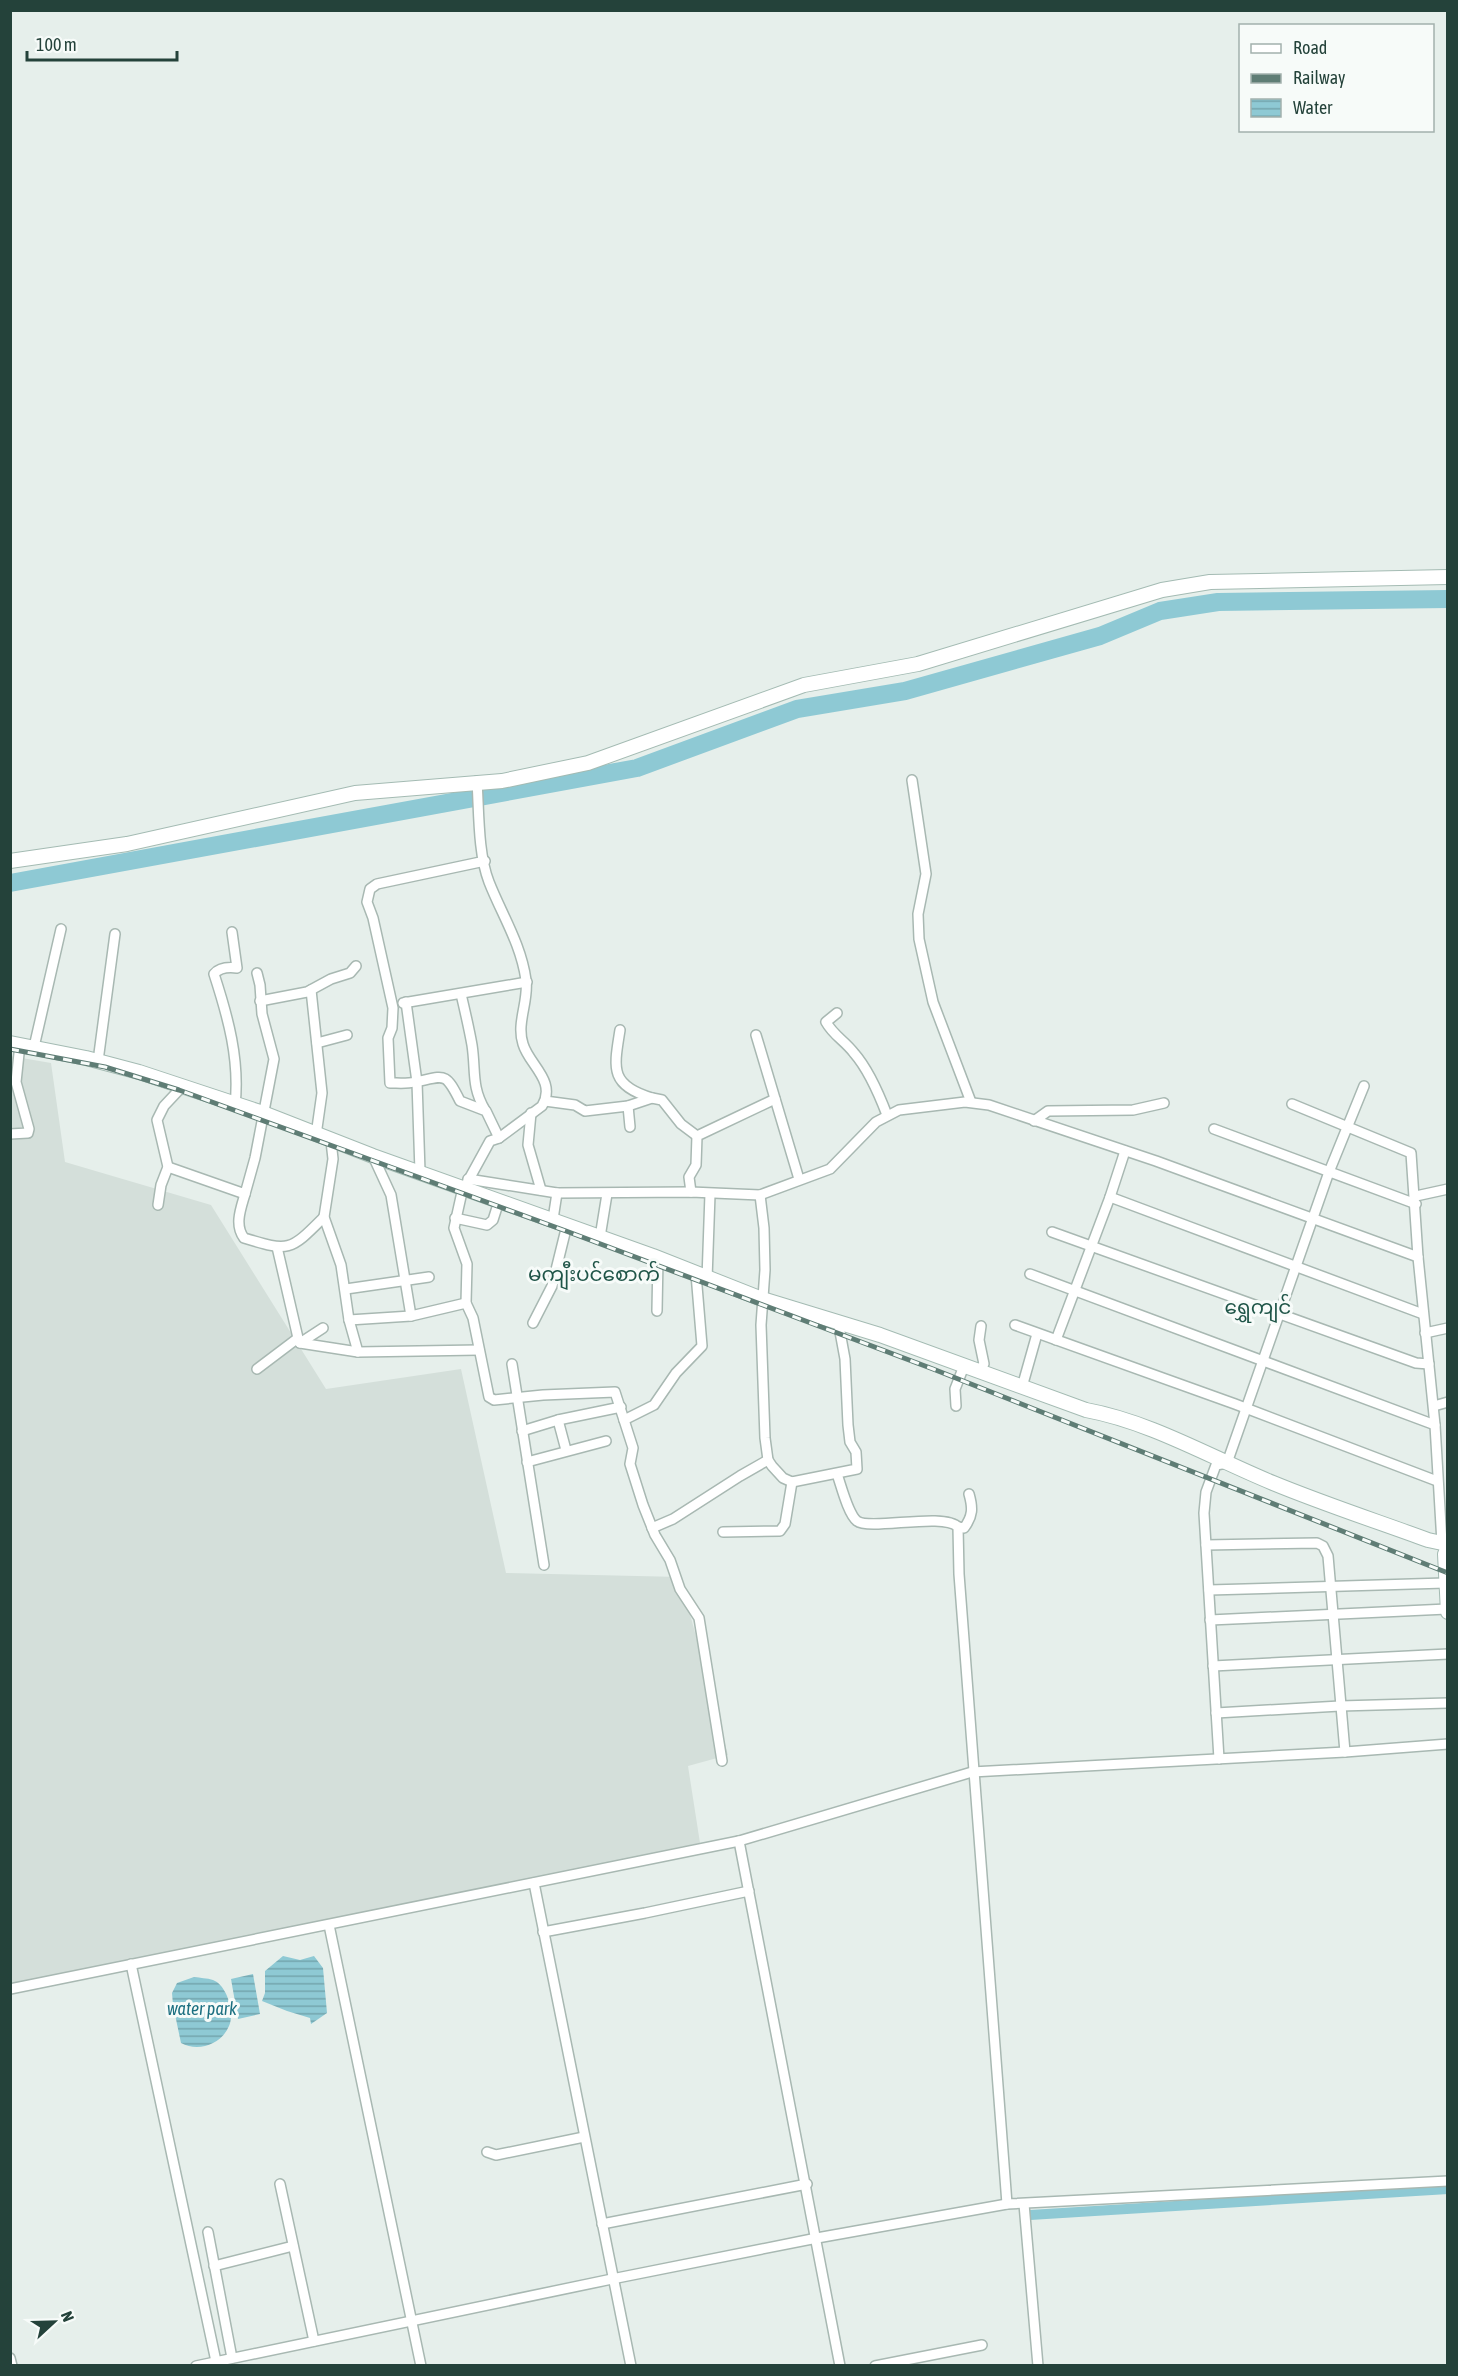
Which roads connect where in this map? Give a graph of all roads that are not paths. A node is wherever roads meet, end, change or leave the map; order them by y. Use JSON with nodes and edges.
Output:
{"nodes":[{"id":1,"x":1448,"y":577,"type":"edge"},
{"id":2,"x":912,"y":780,"type":"dead end"},
{"id":3,"x":478,"y":786,"type":"junction"},
{"id":4,"x":10,"y":861,"type":"edge"},
{"id":5,"x":485,"y":861,"type":"junction"},
{"id":6,"x":61,"y":929,"type":"dead end"},
{"id":7,"x":232,"y":932,"type":"dead end"},
{"id":8,"x":115,"y":934,"type":"dead end"},
{"id":9,"x":356,"y":966,"type":"dead end"},
{"id":10,"x":258,"y":973,"type":"dead end"},
{"id":11,"x":527,"y":982,"type":"junction"},
{"id":12,"x":311,"y":990,"type":"junction"},
{"id":13,"x":461,"y":994,"type":"junction"},
{"id":14,"x":260,"y":1001,"type":"junction"},
{"id":15,"x":406,"y":1002,"type":"junction"},
{"id":16,"x":393,"y":1008,"type":"junction"},
{"id":17,"x":837,"y":1013,"type":"dead end"},
{"id":18,"x":620,"y":1030,"type":"dead end"},
{"id":19,"x":347,"y":1035,"type":"dead end"},
{"id":20,"x":756,"y":1035,"type":"dead end"},
{"id":21,"x":317,"y":1043,"type":"junction"},
{"id":22,"x":21,"y":1045,"type":"edge"},
{"id":23,"x":98,"y":1061,"type":"junction"},
{"id":24,"x":417,"y":1082,"type":"junction"},
{"id":25,"x":1364,"y":1086,"type":"dead end"},
{"id":26,"x":186,"y":1088,"type":"junction"},
{"id":27,"x":651,"y":1098,"type":"junction"},
{"id":28,"x":775,"y":1099,"type":"junction"},
{"id":29,"x":545,"y":1101,"type":"junction"},
{"id":30,"x":971,"y":1102,"type":"junction"},
{"id":31,"x":1164,"y":1103,"type":"dead end"},
{"id":32,"x":1292,"y":1104,"type":"dead end"},
{"id":33,"x":235,"y":1105,"type":"junction"},
{"id":34,"x":628,"y":1106,"type":"junction"},
{"id":35,"x":486,"y":1111,"type":"junction"},
{"id":36,"x":262,"y":1113,"type":"junction"},
{"id":37,"x":531,"y":1113,"type":"junction"},
{"id":38,"x":887,"y":1115,"type":"junction"},
{"id":39,"x":1034,"y":1121,"type":"junction"},
{"id":40,"x":630,"y":1127,"type":"dead end"},
{"id":41,"x":1346,"y":1128,"type":"junction"},
{"id":42,"x":1214,"y":1129,"type":"dead end"},
{"id":43,"x":10,"y":1134,"type":"edge"},
{"id":44,"x":316,"y":1135,"type":"junction"},
{"id":45,"x":697,"y":1136,"type":"junction"},
{"id":46,"x":499,"y":1138,"type":"junction"},
{"id":47,"x":331,"y":1141,"type":"junction"},
{"id":48,"x":1125,"y":1151,"type":"junction"},
{"id":49,"x":373,"y":1156,"type":"junction"},
{"id":50,"x":168,"y":1167,"type":"junction"},
{"id":51,"x":420,"y":1172,"type":"junction"},
{"id":52,"x":1329,"y":1172,"type":"junction"},
{"id":53,"x":799,"y":1179,"type":"junction"},
{"id":54,"x":466,"y":1183,"type":"junction"},
{"id":55,"x":1448,"y":1189,"type":"edge"},
{"id":56,"x":541,"y":1190,"type":"junction"},
{"id":57,"x":691,"y":1192,"type":"junction"},
{"id":58,"x":557,"y":1193,"type":"junction"},
{"id":59,"x":245,"y":1194,"type":"junction"},
{"id":60,"x":607,"y":1194,"type":"junction"},
{"id":61,"x":710,"y":1194,"type":"junction"},
{"id":62,"x":760,"y":1195,"type":"junction"},
{"id":63,"x":1110,"y":1197,"type":"junction"},
{"id":64,"x":1416,"y":1200,"type":"junction"},
{"id":65,"x":499,"y":1201,"type":"junction"},
{"id":66,"x":158,"y":1205,"type":"dead end"},
{"id":67,"x":324,"y":1217,"type":"junction"},
{"id":68,"x":455,"y":1218,"type":"junction"},
{"id":69,"x":1313,"y":1218,"type":"junction"},
{"id":70,"x":553,"y":1220,"type":"junction"},
{"id":71,"x":567,"y":1225,"type":"junction"},
{"id":72,"x":1052,"y":1232,"type":"dead end"},
{"id":73,"x":600,"y":1237,"type":"junction"},
{"id":74,"x":1091,"y":1244,"type":"junction"},
{"id":75,"x":277,"y":1247,"type":"junction"},
{"id":76,"x":1418,"y":1257,"type":"junction"},
{"id":77,"x":658,"y":1258,"type":"junction"},
{"id":78,"x":1295,"y":1267,"type":"junction"},
{"id":79,"x":1030,"y":1274,"type":"dead end"},
{"id":80,"x":429,"y":1277,"type":"dead end"},
{"id":81,"x":702,"y":1277,"type":"junction"},
{"id":82,"x":405,"y":1281,"type":"junction"},
{"id":83,"x":346,"y":1289,"type":"junction"},
{"id":84,"x":1075,"y":1290,"type":"junction"},
{"id":85,"x":762,"y":1299,"type":"junction"},
{"id":86,"x":466,"y":1303,"type":"junction"},
{"id":87,"x":657,"y":1311,"type":"dead end"},
{"id":88,"x":1280,"y":1314,"type":"junction"},
{"id":89,"x":1423,"y":1314,"type":"junction"},
{"id":90,"x":411,"y":1316,"type":"junction"},
{"id":91,"x":349,"y":1320,"type":"junction"},
{"id":92,"x":838,"y":1321,"type":"junction"},
{"id":93,"x":533,"y":1323,"type":"dead end"},
{"id":94,"x":1015,"y":1325,"type":"dead end"},
{"id":95,"x":981,"y":1326,"type":"dead end"},
{"id":96,"x":323,"y":1328,"type":"dead end"},
{"id":97,"x":1448,"y":1328,"type":"edge"},
{"id":98,"x":1425,"y":1333,"type":"junction"},
{"id":99,"x":1037,"y":1334,"type":"junction"},
{"id":100,"x":299,"y":1340,"type":"junction"},
{"id":101,"x":1056,"y":1340,"type":"junction"},
{"id":102,"x":479,"y":1350,"type":"junction"},
{"id":103,"x":358,"y":1352,"type":"junction"},
{"id":104,"x":1263,"y":1361,"type":"junction"},
{"id":105,"x":512,"y":1364,"type":"dead end"},
{"id":106,"x":1429,"y":1364,"type":"junction"},
{"id":107,"x":964,"y":1366,"type":"junction"},
{"id":108,"x":257,"y":1369,"type":"dead end"},
{"id":109,"x":979,"y":1371,"type":"junction"},
{"id":110,"x":1022,"y":1387,"type":"junction"},
{"id":111,"x":516,"y":1398,"type":"junction"},
{"id":112,"x":1448,"y":1402,"type":"edge"},
{"id":113,"x":956,"y":1406,"type":"dead end"},
{"id":114,"x":1434,"y":1406,"type":"junction"},
{"id":115,"x":621,"y":1407,"type":"junction"},
{"id":116,"x":1246,"y":1408,"type":"junction"},
{"id":117,"x":558,"y":1420,"type":"junction"},
{"id":118,"x":624,"y":1420,"type":"junction"},
{"id":119,"x":1435,"y":1425,"type":"junction"},
{"id":120,"x":522,"y":1431,"type":"junction"},
{"id":121,"x":606,"y":1441,"type":"dead end"},
{"id":122,"x":566,"y":1450,"type":"junction"},
{"id":123,"x":768,"y":1460,"type":"junction"},
{"id":124,"x":527,"y":1462,"type":"junction"},
{"id":125,"x":1227,"y":1463,"type":"junction"},
{"id":126,"x":837,"y":1473,"type":"junction"},
{"id":127,"x":1437,"y":1481,"type":"junction"},
{"id":128,"x":792,"y":1482,"type":"junction"},
{"id":129,"x":969,"y":1494,"type":"dead end"},
{"id":130,"x":958,"y":1527,"type":"junction"},
{"id":131,"x":652,"y":1528,"type":"junction"},
{"id":132,"x":723,"y":1532,"type":"dead end"},
{"id":133,"x":1206,"y":1545,"type":"junction"},
{"id":134,"x":1446,"y":1546,"type":"edge"},
{"id":135,"x":544,"y":1565,"type":"dead end"},
{"id":136,"x":1446,"y":1583,"type":"junction"},
{"id":137,"x":1330,"y":1587,"type":"junction"},
{"id":138,"x":1209,"y":1590,"type":"junction"},
{"id":139,"x":1447,"y":1611,"type":"edge"},
{"id":140,"x":1332,"y":1614,"type":"junction"},
{"id":141,"x":1210,"y":1620,"type":"junction"},
{"id":142,"x":1448,"y":1654,"type":"edge"},
{"id":143,"x":1336,"y":1659,"type":"junction"},
{"id":144,"x":1213,"y":1666,"type":"junction"},
{"id":145,"x":1448,"y":1703,"type":"edge"},
{"id":146,"x":1340,"y":1706,"type":"junction"},
{"id":147,"x":1216,"y":1713,"type":"junction"},
{"id":148,"x":1448,"y":1744,"type":"edge"},
{"id":149,"x":1345,"y":1752,"type":"junction"},
{"id":150,"x":1219,"y":1759,"type":"junction"},
{"id":151,"x":723,"y":1761,"type":"dead end"},
{"id":152,"x":975,"y":1772,"type":"junction"},
{"id":153,"x":739,"y":1841,"type":"junction"},
{"id":154,"x":534,"y":1883,"type":"junction"},
{"id":155,"x":749,"y":1891,"type":"junction"},
{"id":156,"x":329,"y":1925,"type":"junction"},
{"id":157,"x":543,"y":1932,"type":"junction"},
{"id":158,"x":131,"y":1964,"type":"junction"},
{"id":159,"x":10,"y":1989,"type":"edge"},
{"id":160,"x":584,"y":2137,"type":"junction"},
{"id":161,"x":487,"y":2152,"type":"dead end"},
{"id":162,"x":1448,"y":2181,"type":"edge"},
{"id":163,"x":280,"y":2184,"type":"dead end"},
{"id":164,"x":807,"y":2184,"type":"junction"},
{"id":165,"x":1007,"y":2204,"type":"junction"},
{"id":166,"x":1024,"y":2204,"type":"junction"},
{"id":167,"x":602,"y":2224,"type":"junction"},
{"id":168,"x":208,"y":2232,"type":"dead end"},
{"id":169,"x":817,"y":2238,"type":"junction"},
{"id":170,"x":293,"y":2246,"type":"junction"},
{"id":171,"x":214,"y":2266,"type":"junction"},
{"id":172,"x":612,"y":2279,"type":"junction"},
{"id":173,"x":411,"y":2322,"type":"junction"},
{"id":174,"x":314,"y":2342,"type":"junction"},
{"id":175,"x":982,"y":2345,"type":"dead end"},
{"id":176,"x":10,"y":2358,"type":"edge"},
{"id":177,"x":232,"y":2358,"type":"junction"},
{"id":178,"x":906,"y":2360,"type":"junction"},
{"id":179,"x":217,"y":2364,"type":"edge"},
{"id":180,"x":12,"y":2366,"type":"edge"},
{"id":181,"x":196,"y":2366,"type":"edge"},
{"id":182,"x":421,"y":2366,"type":"edge"},
{"id":183,"x":631,"y":2366,"type":"edge"},
{"id":184,"x":840,"y":2366,"type":"edge"},
{"id":185,"x":875,"y":2366,"type":"edge"},
{"id":186,"x":918,"y":2366,"type":"edge"},
{"id":187,"x":1038,"y":2366,"type":"edge"}],
"edges":[{"from":1,"to":3,"type":"street"},
{"from":2,"to":30,"type":"street"},
{"from":3,"to":4,"type":"street"},
{"from":3,"to":5,"type":"street"},
{"from":5,"to":11,"type":"street"},
{"from":5,"to":16,"type":"street"},
{"from":6,"to":22,"type":"street"},
{"from":7,"to":33,"type":"street"},
{"from":8,"to":23,"type":"street"},
{"from":9,"to":12,"type":"street"},
{"from":10,"to":14,"type":"street"},
{"from":11,"to":13,"type":"street"},
{"from":11,"to":29,"type":"street"},
{"from":12,"to":14,"type":"street"},
{"from":12,"to":21,"type":"street"},
{"from":13,"to":15,"type":"street"},
{"from":13,"to":35,"type":"street"},
{"from":14,"to":36,"type":"street"},
{"from":15,"to":16,"type":"street"},
{"from":15,"to":24,"type":"street"},
{"from":16,"to":24,"type":"street"},
{"from":17,"to":38,"type":"street"},
{"from":18,"to":27,"type":"street"},
{"from":19,"to":21,"type":"street"},
{"from":20,"to":28,"type":"street"},
{"from":21,"to":44,"type":"street"},
{"from":22,"to":23,"type":"street"},
{"from":22,"to":43,"type":"street"},
{"from":23,"to":26,"type":"street"},
{"from":24,"to":35,"type":"street"},
{"from":24,"to":51,"type":"street"},
{"from":25,"to":41,"type":"street"},
{"from":26,"to":33,"type":"street"},
{"from":26,"to":50,"type":"street"},
{"from":27,"to":34,"type":"street"},
{"from":27,"to":45,"type":"street"},
{"from":28,"to":45,"type":"street"},
{"from":28,"to":53,"type":"street"},
{"from":29,"to":34,"type":"street"},
{"from":29,"to":37,"type":"street"},
{"from":30,"to":38,"type":"street"},
{"from":30,"to":39,"type":"street"},
{"from":31,"to":39,"type":"street"},
{"from":32,"to":41,"type":"street"},
{"from":33,"to":36,"type":"street"},
{"from":34,"to":40,"type":"street"},
{"from":35,"to":46,"type":"street"},
{"from":36,"to":44,"type":"street"},
{"from":36,"to":59,"type":"street"},
{"from":37,"to":46,"type":"street"},
{"from":37,"to":56,"type":"street"},
{"from":38,"to":53,"type":"street"},
{"from":39,"to":48,"type":"street"},
{"from":41,"to":52,"type":"street"},
{"from":41,"to":64,"type":"street"},
{"from":42,"to":52,"type":"street"},
{"from":44,"to":47,"type":"street"},
{"from":45,"to":57,"type":"street"},
{"from":46,"to":54,"type":"street"},
{"from":47,"to":49,"type":"street"},
{"from":47,"to":67,"type":"street"},
{"from":48,"to":63,"type":"street"},
{"from":48,"to":69,"type":"street"},
{"from":49,"to":51,"type":"street"},
{"from":49,"to":82,"type":"street"},
{"from":50,"to":59,"type":"street"},
{"from":50,"to":66,"type":"street"},
{"from":51,"to":54,"type":"street"},
{"from":52,"to":64,"type":"street"},
{"from":52,"to":69,"type":"street"},
{"from":53,"to":62,"type":"street"},
{"from":54,"to":56,"type":"street"},
{"from":54,"to":65,"type":"street"},
{"from":54,"to":68,"type":"street"},
{"from":55,"to":64,"type":"street"},
{"from":56,"to":58,"type":"street"},
{"from":57,"to":60,"type":"street"},
{"from":57,"to":61,"type":"street"},
{"from":58,"to":60,"type":"street"},
{"from":58,"to":70,"type":"street"},
{"from":59,"to":75,"type":"street"},
{"from":60,"to":73,"type":"street"},
{"from":61,"to":62,"type":"street"},
{"from":61,"to":81,"type":"street"},
{"from":62,"to":85,"type":"street"},
{"from":63,"to":74,"type":"street"},
{"from":63,"to":78,"type":"street"},
{"from":64,"to":76,"type":"street"},
{"from":65,"to":68,"type":"street"},
{"from":65,"to":70,"type":"street"},
{"from":67,"to":75,"type":"street"},
{"from":67,"to":83,"type":"street"},
{"from":68,"to":86,"type":"street"},
{"from":69,"to":76,"type":"street"},
{"from":69,"to":78,"type":"street"},
{"from":70,"to":71,"type":"street"},
{"from":71,"to":73,"type":"street"},
{"from":71,"to":93,"type":"street"},
{"from":72,"to":74,"type":"street"},
{"from":73,"to":77,"type":"street"},
{"from":74,"to":84,"type":"street"},
{"from":74,"to":88,"type":"street"},
{"from":75,"to":100,"type":"street"},
{"from":76,"to":89,"type":"street"},
{"from":77,"to":81,"type":"street"},
{"from":77,"to":87,"type":"street"},
{"from":78,"to":88,"type":"street"},
{"from":78,"to":89,"type":"street"},
{"from":79,"to":84,"type":"street"},
{"from":80,"to":82,"type":"street"},
{"from":81,"to":85,"type":"street"},
{"from":81,"to":118,"type":"street"},
{"from":82,"to":83,"type":"street"},
{"from":82,"to":90,"type":"street"},
{"from":83,"to":91,"type":"street"},
{"from":84,"to":101,"type":"street"},
{"from":84,"to":104,"type":"street"},
{"from":85,"to":92,"type":"street"},
{"from":85,"to":123,"type":"street"},
{"from":86,"to":90,"type":"street"},
{"from":86,"to":102,"type":"street"},
{"from":88,"to":104,"type":"street"},
{"from":88,"to":106,"type":"street"},
{"from":89,"to":98,"type":"street"},
{"from":90,"to":91,"type":"street"},
{"from":91,"to":103,"type":"street"},
{"from":92,"to":107,"type":"street"},
{"from":92,"to":126,"type":"street"},
{"from":94,"to":99,"type":"street"},
{"from":95,"to":109,"type":"street"},
{"from":96,"to":100,"type":"street"},
{"from":97,"to":98,"type":"street"},
{"from":98,"to":106,"type":"street"},
{"from":99,"to":101,"type":"street"},
{"from":99,"to":110,"type":"street"},
{"from":100,"to":103,"type":"street"},
{"from":100,"to":108,"type":"street"},
{"from":101,"to":116,"type":"street"},
{"from":102,"to":103,"type":"street"},
{"from":102,"to":111,"type":"street"},
{"from":104,"to":116,"type":"street"},
{"from":104,"to":119,"type":"street"},
{"from":105,"to":111,"type":"street"},
{"from":106,"to":114,"type":"street"},
{"from":107,"to":109,"type":"street"},
{"from":107,"to":113,"type":"street"},
{"from":109,"to":110,"type":"street"},
{"from":110,"to":125,"type":"street"},
{"from":111,"to":115,"type":"street"},
{"from":111,"to":120,"type":"street"},
{"from":112,"to":114,"type":"street"},
{"from":114,"to":119,"type":"street"},
{"from":115,"to":117,"type":"street"},
{"from":115,"to":118,"type":"street"},
{"from":116,"to":125,"type":"street"},
{"from":116,"to":127,"type":"street"},
{"from":117,"to":120,"type":"street"},
{"from":117,"to":122,"type":"street"},
{"from":118,"to":131,"type":"street"},
{"from":119,"to":127,"type":"street"},
{"from":120,"to":124,"type":"street"},
{"from":121,"to":122,"type":"street"},
{"from":122,"to":124,"type":"street"},
{"from":123,"to":128,"type":"street"},
{"from":123,"to":131,"type":"street"},
{"from":124,"to":135,"type":"street"},
{"from":125,"to":133,"type":"street"},
{"from":125,"to":134,"type":"street"},
{"from":126,"to":128,"type":"street"},
{"from":126,"to":130,"type":"street"},
{"from":127,"to":134,"type":"street"},
{"from":128,"to":132,"type":"street"},
{"from":129,"to":130,"type":"street"},
{"from":130,"to":152,"type":"street"},
{"from":131,"to":151,"type":"street"},
{"from":133,"to":137,"type":"street"},
{"from":133,"to":138,"type":"street"},
{"from":134,"to":136,"type":"street"},
{"from":136,"to":137,"type":"street"},
{"from":136,"to":139,"type":"street"},
{"from":137,"to":138,"type":"street"},
{"from":137,"to":140,"type":"street"},
{"from":138,"to":141,"type":"street"},
{"from":139,"to":140,"type":"street"},
{"from":140,"to":141,"type":"street"},
{"from":140,"to":143,"type":"street"},
{"from":141,"to":144,"type":"street"},
{"from":142,"to":143,"type":"street"},
{"from":143,"to":144,"type":"street"},
{"from":143,"to":146,"type":"street"},
{"from":144,"to":147,"type":"street"},
{"from":145,"to":146,"type":"street"},
{"from":146,"to":147,"type":"street"},
{"from":146,"to":149,"type":"street"},
{"from":147,"to":150,"type":"street"},
{"from":148,"to":149,"type":"street"},
{"from":149,"to":150,"type":"street"},
{"from":150,"to":152,"type":"street"},
{"from":152,"to":153,"type":"street"},
{"from":152,"to":165,"type":"street"},
{"from":153,"to":154,"type":"street"},
{"from":153,"to":155,"type":"street"},
{"from":154,"to":156,"type":"street"},
{"from":154,"to":157,"type":"street"},
{"from":155,"to":157,"type":"street"},
{"from":155,"to":164,"type":"street"},
{"from":156,"to":158,"type":"street"},
{"from":156,"to":173,"type":"street"},
{"from":157,"to":160,"type":"street"},
{"from":158,"to":159,"type":"street"},
{"from":158,"to":179,"type":"street"},
{"from":160,"to":161,"type":"street"},
{"from":160,"to":167,"type":"street"},
{"from":162,"to":166,"type":"street"},
{"from":163,"to":170,"type":"street"},
{"from":164,"to":167,"type":"street"},
{"from":164,"to":169,"type":"street"},
{"from":165,"to":166,"type":"street"},
{"from":165,"to":169,"type":"street"},
{"from":166,"to":187,"type":"street"},
{"from":167,"to":172,"type":"street"},
{"from":168,"to":171,"type":"street"},
{"from":169,"to":172,"type":"street"},
{"from":169,"to":184,"type":"street"},
{"from":170,"to":171,"type":"street"},
{"from":170,"to":174,"type":"street"},
{"from":171,"to":177,"type":"street"},
{"from":172,"to":173,"type":"street"},
{"from":172,"to":183,"type":"street"},
{"from":173,"to":174,"type":"street"},
{"from":173,"to":182,"type":"street"},
{"from":174,"to":177,"type":"street"},
{"from":175,"to":178,"type":"street"},
{"from":176,"to":180,"type":"street"},
{"from":177,"to":179,"type":"street"},
{"from":178,"to":185,"type":"street"},
{"from":178,"to":186,"type":"street"},
{"from":179,"to":181,"type":"street"}]}
